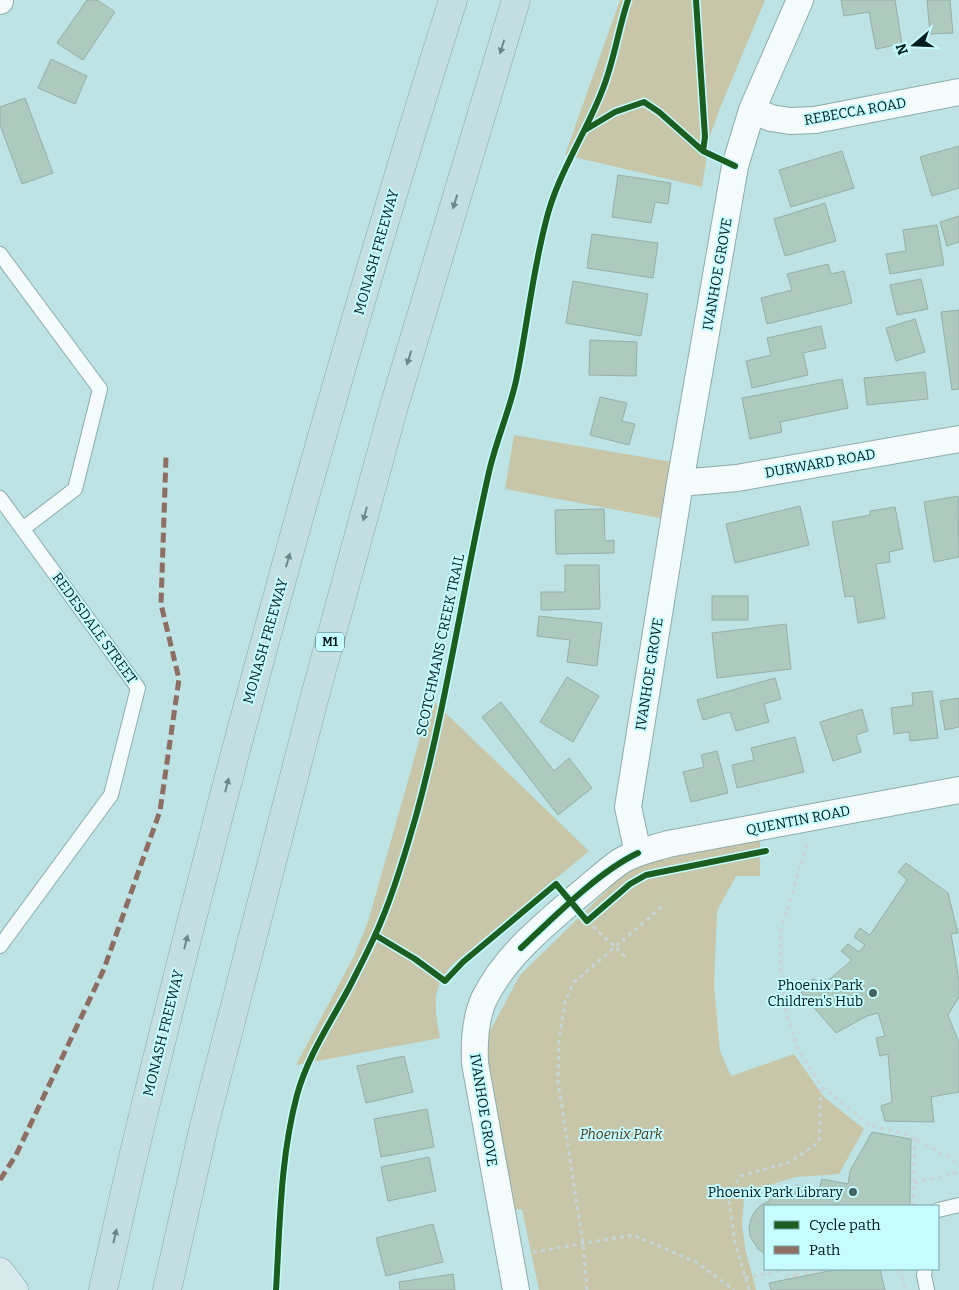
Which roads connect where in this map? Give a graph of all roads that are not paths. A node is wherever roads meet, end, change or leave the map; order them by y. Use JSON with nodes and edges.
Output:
{"nodes":[{"id":1,"x":453,"y":0,"type":"edge"},
{"id":2,"x":516,"y":0,"type":"edge"},
{"id":3,"x":800,"y":0,"type":"edge"},
{"id":4,"x":959,"y":92,"type":"edge"},
{"id":5,"x":752,"y":110,"type":"junction"},
{"id":6,"x":0,"y":254,"type":"edge"},
{"id":7,"x":959,"y":438,"type":"edge"},
{"id":8,"x":680,"y":482,"type":"junction"},
{"id":9,"x":0,"y":498,"type":"edge"},
{"id":10,"x":24,"y":528,"type":"junction"},
{"id":11,"x":959,"y":790,"type":"edge"},
{"id":12,"x":638,"y":852,"type":"junction"},
{"id":13,"x":0,"y":946,"type":"edge"},
{"id":14,"x":959,"y":1205,"type":"edge"},
{"id":15,"x":939,"y":1210,"type":"edge"},
{"id":16,"x":925,"y":1270,"type":"edge"},
{"id":17,"x":0,"y":1272,"type":"edge"},
{"id":18,"x":104,"y":1287,"type":"edge"},
{"id":19,"x":14,"y":1290,"type":"edge"},
{"id":20,"x":167,"y":1290,"type":"edge"},
{"id":21,"x":516,"y":1290,"type":"edge"},
{"id":22,"x":927,"y":1290,"type":"edge"}],
"edges":[{"from":18,"to":1,"type":"highway","name":"MONASH FREEWAY","one_way":true},
{"from":2,"to":20,"type":"highway","number":"M1","one_way":true},
{"from":3,"to":5,"type":"street","name":"IVANHOE GROVE"},
{"from":4,"to":5,"type":"street","name":"REBECCA ROAD"},
{"from":5,"to":8,"type":"street","name":"IVANHOE GROVE"},
{"from":6,"to":10,"type":"lane"},
{"from":7,"to":8,"type":"street","name":"DURWARD ROAD"},
{"from":8,"to":12,"type":"street","name":"IVANHOE GROVE"},
{"from":9,"to":10,"type":"lane","name":"REDESDALE STREET"},
{"from":10,"to":13,"type":"lane","name":"REDESDALE STREET"},
{"from":11,"to":12,"type":"street","name":"QUENTIN ROAD"},
{"from":12,"to":21,"type":"street","name":"IVANHOE GROVE"},
{"from":14,"to":15,"type":"lane"},
{"from":16,"to":22,"type":"lane"},
{"from":17,"to":19,"type":"main road"}]}
